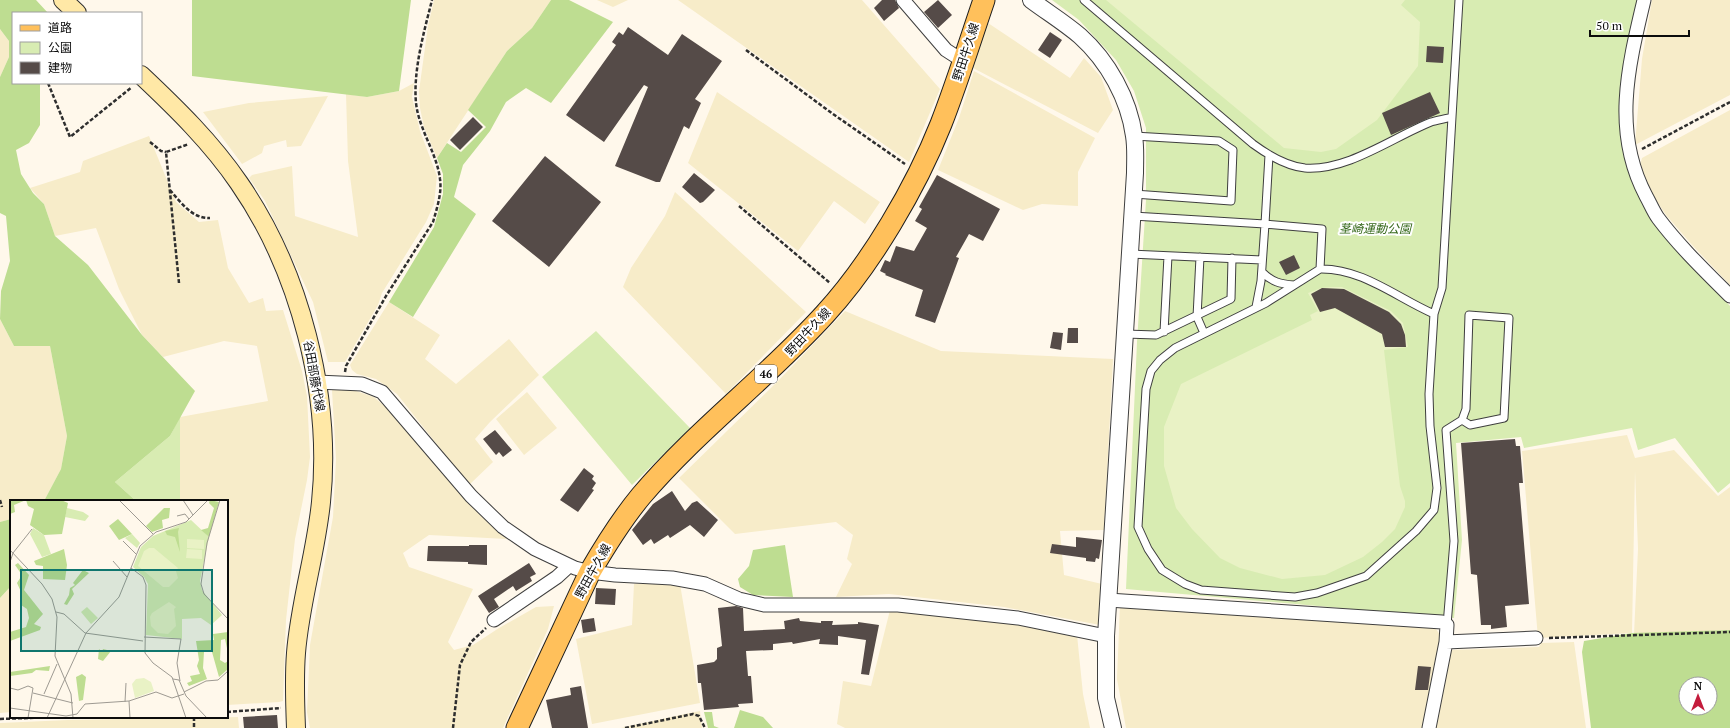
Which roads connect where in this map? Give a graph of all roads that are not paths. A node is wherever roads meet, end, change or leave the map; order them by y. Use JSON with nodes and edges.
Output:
{"nodes":[{"id":1,"x":63,"y":0,"type":"edge"},
{"id":2,"x":903,"y":0,"type":"edge"},
{"id":3,"x":984,"y":0,"type":"edge"},
{"id":4,"x":1031,"y":0,"type":"edge"},
{"id":5,"x":1084,"y":0,"type":"edge"},
{"id":6,"x":1460,"y":0,"type":"edge"},
{"id":7,"x":1644,"y":0,"type":"edge"},
{"id":8,"x":76,"y":12,"type":"edge"},
{"id":9,"x":963,"y":60,"type":"junction"},
{"id":10,"x":142,"y":76,"type":"edge"},
{"id":11,"x":1452,"y":117,"type":"junction"},
{"id":12,"x":1134,"y":136,"type":"junction"},
{"id":13,"x":1269,"y":155,"type":"junction"},
{"id":14,"x":1134,"y":194,"type":"junction"},
{"id":15,"x":1133,"y":216,"type":"junction"},
{"id":16,"x":1265,"y":224,"type":"junction"},
{"id":17,"x":1130,"y":254,"type":"junction"},
{"id":18,"x":1168,"y":256,"type":"junction"},
{"id":19,"x":1200,"y":257,"type":"junction"},
{"id":20,"x":1232,"y":258,"type":"junction"},
{"id":21,"x":1262,"y":260,"type":"junction"},
{"id":22,"x":1320,"y":269,"type":"junction"},
{"id":23,"x":1262,"y":272,"type":"junction"},
{"id":24,"x":1294,"y":285,"type":"junction"},
{"id":25,"x":1730,"y":296,"type":"edge"},
{"id":26,"x":1256,"y":307,"type":"junction"},
{"id":27,"x":1434,"y":314,"type":"junction"},
{"id":28,"x":1197,"y":317,"type":"junction"},
{"id":29,"x":1164,"y":332,"type":"junction"},
{"id":30,"x":1125,"y":334,"type":"junction"},
{"id":31,"x":1204,"y":334,"type":"junction"},
{"id":32,"x":317,"y":382,"type":"junction"},
{"id":33,"x":1462,"y":420,"type":"junction"},
{"id":34,"x":569,"y":566,"type":"junction"},
{"id":35,"x":590,"y":572,"type":"junction"},
{"id":36,"x":1108,"y":600,"type":"junction"},
{"id":37,"x":494,"y":620,"type":"road end"},
{"id":38,"x":1447,"y":625,"type":"junction"},
{"id":39,"x":1106,"y":636,"type":"junction"},
{"id":40,"x":1536,"y":638,"type":"road end"},
{"id":41,"x":1446,"y":642,"type":"junction"},
{"id":42,"x":296,"y":728,"type":"edge"},
{"id":43,"x":517,"y":728,"type":"edge"},
{"id":44,"x":1113,"y":728,"type":"edge"},
{"id":45,"x":1429,"y":728,"type":"edge"}],
"edges":[{"from":1,"to":8,"type":"main road"},
{"from":2,"to":9,"type":"street"},
{"from":3,"to":9,"type":"main road","name":"野田牛久線","number":"46"},
{"from":4,"to":12,"type":"street"},
{"from":5,"to":13,"type":"lane"},
{"from":6,"to":11,"type":"lane"},
{"from":7,"to":25,"type":"street"},
{"from":9,"to":35,"type":"main road","name":"野田牛久線","number":"46"},
{"from":10,"to":32,"type":"main road","name":"谷田部藤代線"},
{"from":11,"to":13,"type":"lane"},
{"from":11,"to":27,"type":"lane"},
{"from":12,"to":14,"type":"street"},
{"from":12,"to":14,"type":"lane"},
{"from":13,"to":16,"type":"lane"},
{"from":14,"to":15,"type":"street"},
{"from":15,"to":16,"type":"lane"},
{"from":15,"to":17,"type":"street"},
{"from":16,"to":21,"type":"lane"},
{"from":16,"to":22,"type":"lane"},
{"from":17,"to":18,"type":"lane"},
{"from":17,"to":30,"type":"street"},
{"from":18,"to":19,"type":"lane"},
{"from":18,"to":29,"type":"lane"},
{"from":19,"to":20,"type":"lane"},
{"from":19,"to":28,"type":"lane"},
{"from":20,"to":21,"type":"lane"},
{"from":20,"to":28,"type":"lane"},
{"from":21,"to":23,"type":"lane"},
{"from":22,"to":24,"type":"lane"},
{"from":22,"to":27,"type":"lane"},
{"from":23,"to":24,"type":"lane"},
{"from":23,"to":26,"type":"lane"},
{"from":24,"to":26,"type":"lane"},
{"from":26,"to":31,"type":"lane"},
{"from":27,"to":31,"type":"lane"},
{"from":28,"to":29,"type":"lane"},
{"from":28,"to":31,"type":"lane"},
{"from":29,"to":30,"type":"lane"},
{"from":30,"to":36,"type":"street"},
{"from":32,"to":34,"type":"street"},
{"from":32,"to":42,"type":"main road","name":"谷田部藤代線"},
{"from":33,"to":33,"type":"lane"},
{"from":33,"to":38,"type":"lane"},
{"from":34,"to":35,"type":"street"},
{"from":34,"to":37,"type":"street"},
{"from":35,"to":39,"type":"street"},
{"from":35,"to":43,"type":"main road","name":"野田牛久線","number":"46"},
{"from":36,"to":38,"type":"street"},
{"from":36,"to":39,"type":"street"},
{"from":38,"to":41,"type":"street"},
{"from":39,"to":44,"type":"street"},
{"from":40,"to":41,"type":"street"},
{"from":41,"to":45,"type":"street"}]}
